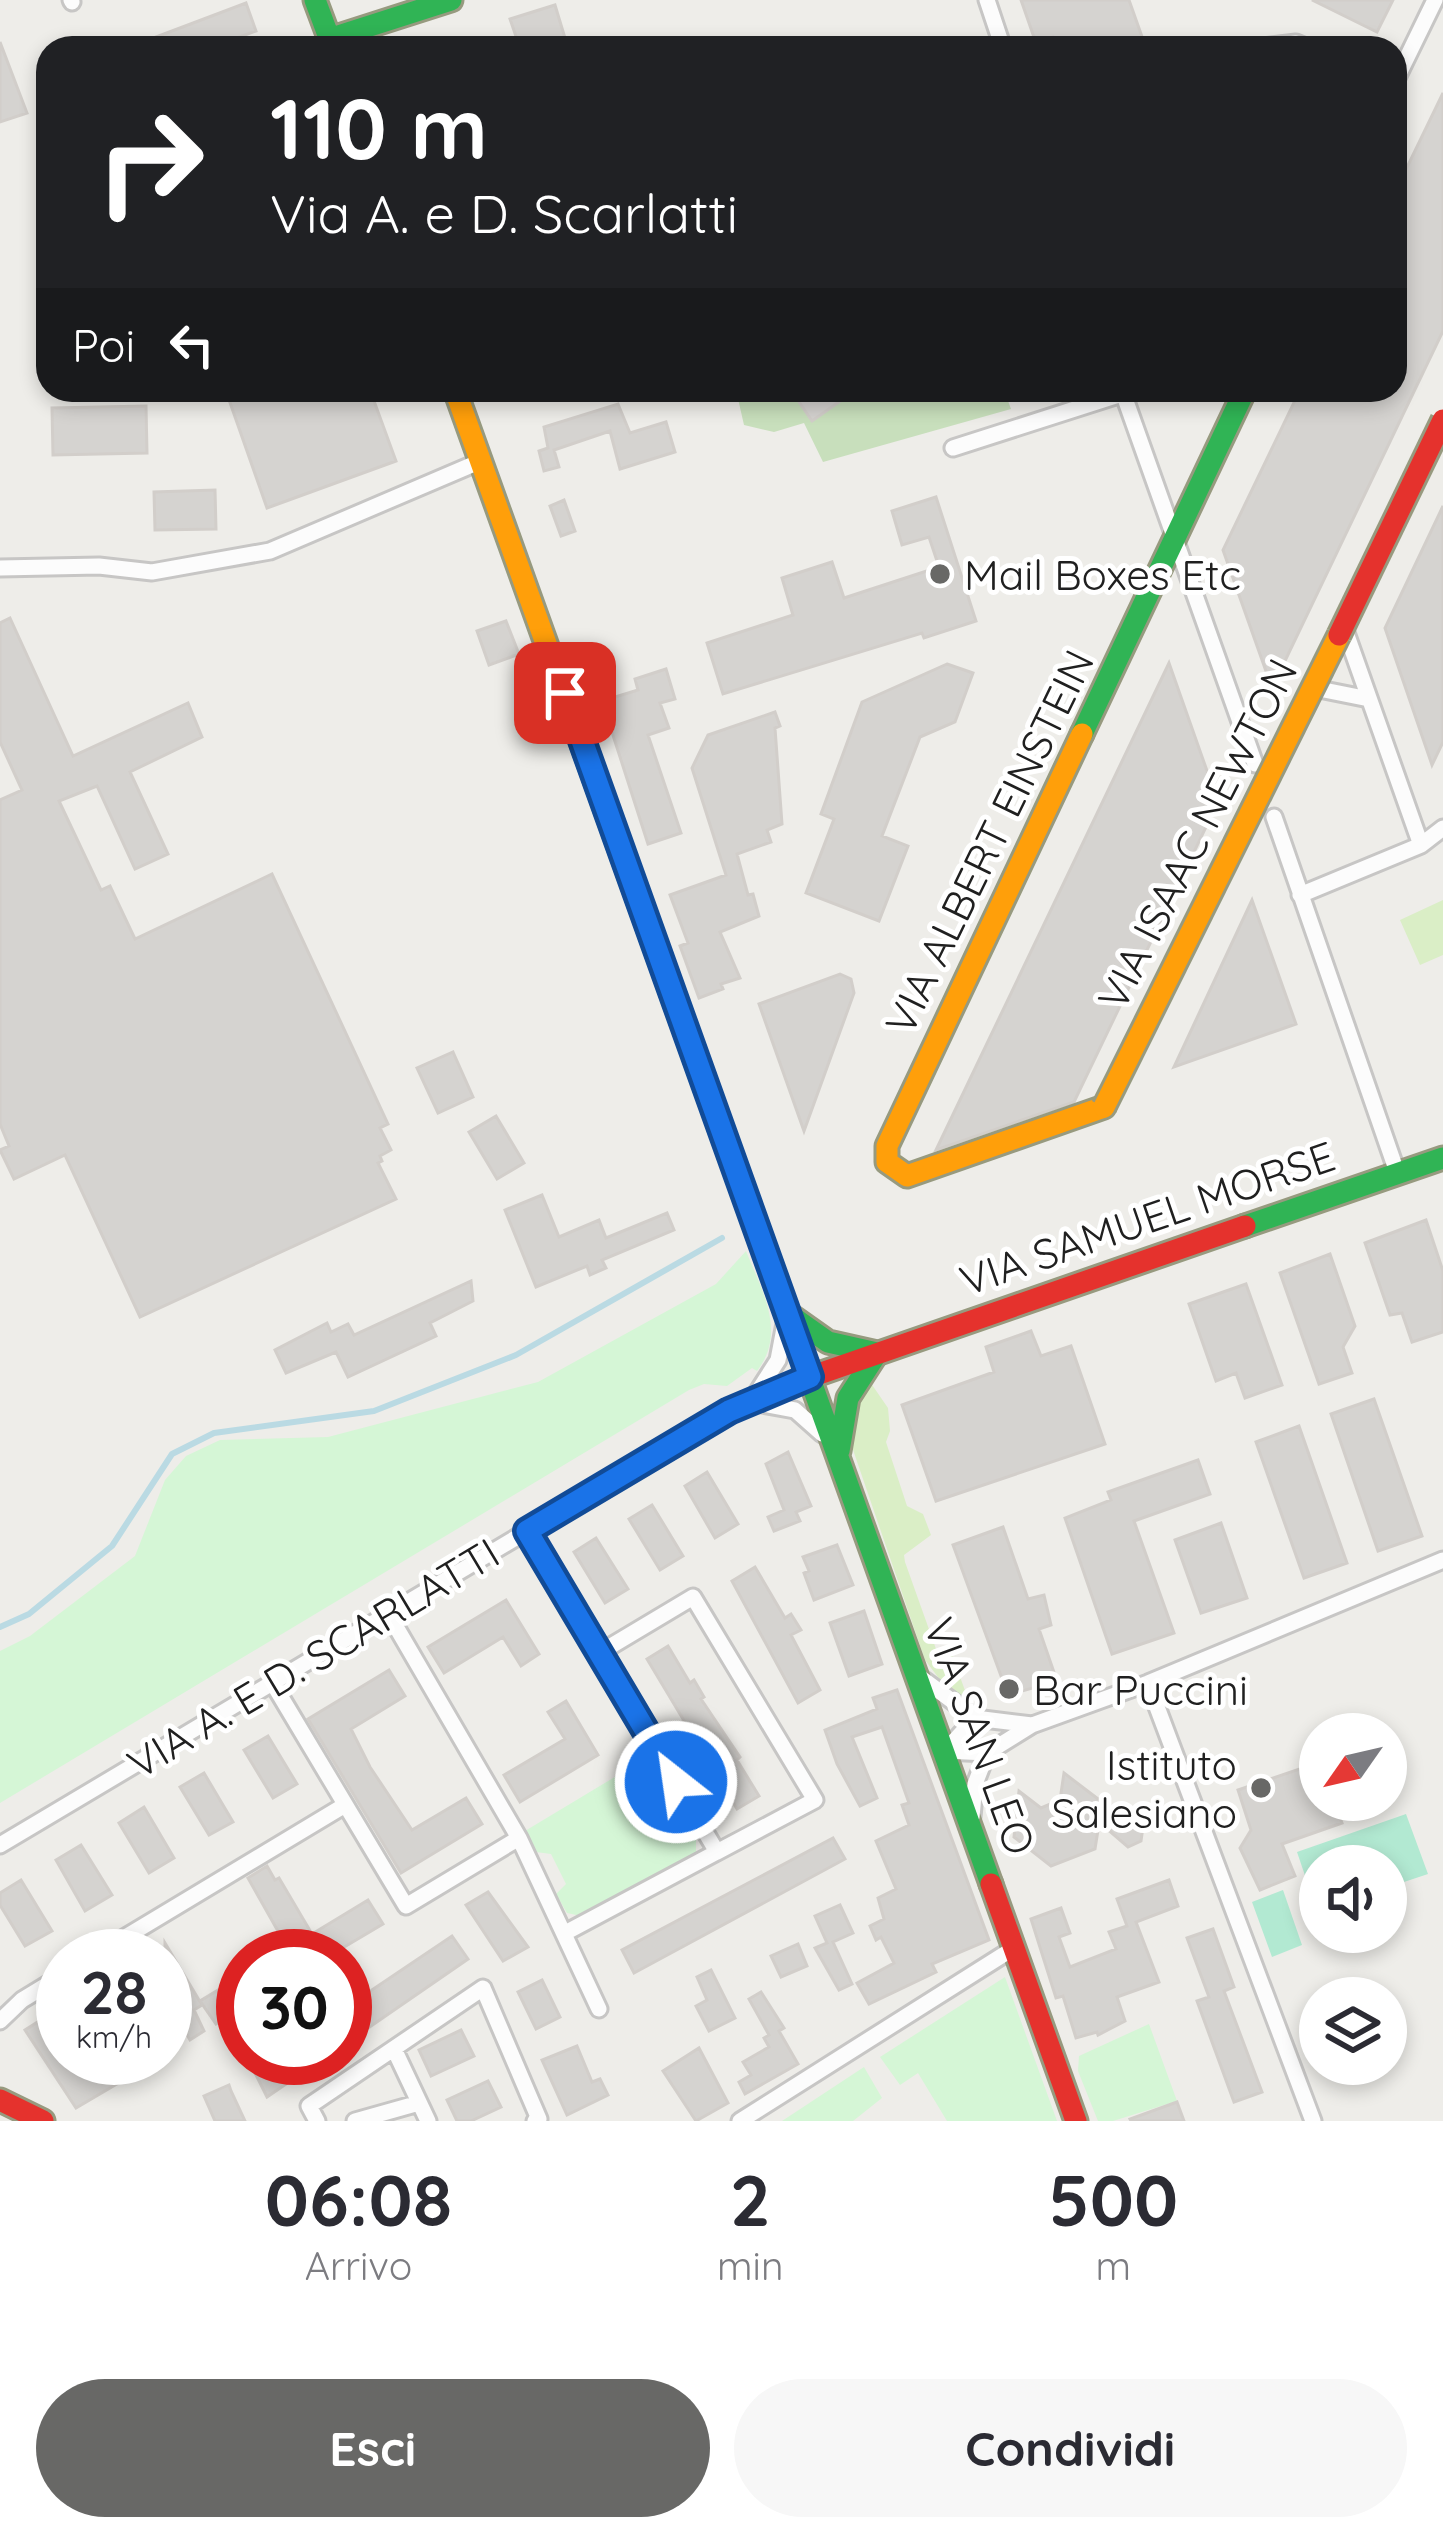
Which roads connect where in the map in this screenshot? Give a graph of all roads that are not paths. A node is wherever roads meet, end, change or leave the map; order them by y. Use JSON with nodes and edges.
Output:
{"nodes":[{"id":1,"x":315,"y":0,"type":"edge"},
{"id":2,"x":451,"y":0,"type":"edge"},
{"id":3,"x":987,"y":0,"type":"edge"},
{"id":4,"x":1435,"y":0,"type":"edge"},
{"id":5,"x":328,"y":36,"type":"edge"},
{"id":6,"x":353,"y":36,"type":"edge"},
{"id":7,"x":1000,"y":36,"type":"edge"},
{"id":8,"x":1407,"y":57,"type":"edge"},
{"id":9,"x":459,"y":402,"type":"edge"},
{"id":10,"x":1092,"y":402,"type":"edge"},
{"id":11,"x":1130,"y":402,"type":"edge"},
{"id":12,"x":1240,"y":402,"type":"edge"},
{"id":13,"x":1443,"y":420,"type":"edge"},
{"id":14,"x":952,"y":448,"type":"dead end"},
{"id":15,"x":481,"y":461,"type":"junction"},
{"id":16,"x":1175,"y":543,"type":"junction"},
{"id":17,"x":0,"y":568,"type":"edge"},
{"id":18,"x":1344,"y":627,"type":"junction"},
{"id":19,"x":1314,"y":688,"type":"junction"},
{"id":20,"x":1370,"y":699,"type":"junction"},
{"id":21,"x":1255,"y":764,"type":"dead end"},
{"id":22,"x":1274,"y":817,"type":"dead end"},
{"id":23,"x":1443,"y":828,"type":"edge"},
{"id":24,"x":1420,"y":845,"type":"junction"},
{"id":25,"x":1300,"y":895,"type":"junction"},
{"id":26,"x":1443,"y":1158,"type":"edge"},
{"id":27,"x":922,"y":1172,"type":"joint"},
{"id":28,"x":1397,"y":1172,"type":"junction"},
{"id":29,"x":787,"y":1313,"type":"junction"},
{"id":30,"x":877,"y":1353,"type":"junction"},
{"id":31,"x":810,"y":1377,"type":"junction"},
{"id":32,"x":751,"y":1402,"type":"junction"},
{"id":33,"x":838,"y":1455,"type":"junction"},
{"id":34,"x":527,"y":1531,"type":"junction"},
{"id":35,"x":1443,"y":1560,"type":"edge"},
{"id":36,"x":388,"y":1613,"type":"junction"},
{"id":37,"x":601,"y":1652,"type":"junction"},
{"id":38,"x":916,"y":1674,"type":"junction"},
{"id":39,"x":272,"y":1682,"type":"junction"},
{"id":40,"x":1148,"y":1683,"type":"junction"},
{"id":41,"x":976,"y":1718,"type":"junction"},
{"id":42,"x":1032,"y":1725,"type":"junction"},
{"id":43,"x":945,"y":1750,"type":"junction"},
{"id":44,"x":987,"y":1753,"type":"junction"},
{"id":45,"x":345,"y":1805,"type":"junction"},
{"id":46,"x":971,"y":1826,"type":"junction"},
{"id":47,"x":519,"y":1838,"type":"junction"},
{"id":48,"x":0,"y":1845,"type":"edge"},
{"id":49,"x":717,"y":1852,"type":"junction"},
{"id":50,"x":139,"y":1929,"type":"edge"},
{"id":51,"x":565,"y":1933,"type":"junction"},
{"id":52,"x":1014,"y":1948,"type":"junction"},
{"id":53,"x":36,"y":1991,"type":"edge"},
{"id":54,"x":598,"y":2009,"type":"dead end"},
{"id":55,"x":0,"y":2020,"type":"edge"},
{"id":56,"x":395,"y":2051,"type":"junction"},
{"id":57,"x":0,"y":2099,"type":"edge"},
{"id":58,"x":419,"y":2103,"type":"junction"},
{"id":59,"x":43,"y":2121,"type":"edge"},
{"id":60,"x":317,"y":2121,"type":"edge"},
{"id":61,"x":355,"y":2121,"type":"edge"},
{"id":62,"x":428,"y":2121,"type":"edge"},
{"id":63,"x":535,"y":2121,"type":"edge"},
{"id":64,"x":740,"y":2121,"type":"edge"},
{"id":65,"x":1076,"y":2121,"type":"edge"},
{"id":66,"x":1313,"y":2121,"type":"edge"}],
"edges":[{"from":1,"to":5,"type":"street"},
{"from":2,"to":6,"type":"street"},
{"from":3,"to":7,"type":"street"},
{"from":4,"to":8,"type":"street"},
{"from":9,"to":15,"type":"street","name":"VIA SAN LEO"},
{"from":10,"to":14,"type":"street"},
{"from":11,"to":16,"type":"street"},
{"from":12,"to":16,"type":"street","name":"VIA ALBERT EINSTEIN"},
{"from":13,"to":18,"type":"street","name":"VIA ISAAC NEWTON","bridge":true},
{"from":15,"to":17,"type":"street"},
{"from":15,"to":29,"type":"street","name":"VIA SAN LEO"},
{"from":16,"to":21,"type":"street"},
{"from":16,"to":27,"type":"street","name":"VIA ALBERT EINSTEIN"},
{"from":18,"to":19,"type":"street","name":"VIA ISAAC NEWTON","bridge":true},
{"from":18,"to":20,"type":"street"},
{"from":19,"to":20,"type":"street"},
{"from":19,"to":27,"type":"street","name":"VIA ISAAC NEWTON","bridge":true},
{"from":20,"to":24,"type":"street"},
{"from":22,"to":25,"type":"street"},
{"from":23,"to":24,"type":"street"},
{"from":24,"to":25,"type":"street"},
{"from":25,"to":28,"type":"street"},
{"from":26,"to":28,"type":"street","name":"VIA SAMUEL MORSE"},
{"from":28,"to":30,"type":"street","name":"VIA SAMUEL MORSE"},
{"from":29,"to":30,"type":"street"},
{"from":29,"to":31,"type":"street","name":"VIA SAN LEO"},
{"from":29,"to":32,"type":"street"},
{"from":30,"to":31,"type":"street","name":"VIA SAMUEL MORSE"},
{"from":30,"to":33,"type":"street"},
{"from":31,"to":32,"type":"street","name":"VIA A. E D. SCARLATTI"},
{"from":31,"to":33,"type":"street","name":"VIA SAN LEO"},
{"from":32,"to":33,"type":"street"},
{"from":32,"to":34,"type":"street","name":"VIA A. E D. SCARLATTI"},
{"from":33,"to":38,"type":"street","name":"VIA SAN LEO"},
{"from":34,"to":36,"type":"street","name":"VIA A. E D. SCARLATTI"},
{"from":34,"to":37,"type":"street"},
{"from":35,"to":40,"type":"street"},
{"from":36,"to":39,"type":"street","name":"VIA A. E D. SCARLATTI"},
{"from":36,"to":47,"type":"street"},
{"from":37,"to":49,"type":"street"},
{"from":37,"to":49,"type":"street"},
{"from":38,"to":41,"type":"street"},
{"from":38,"to":43,"type":"street","name":"VIA SAN LEO"},
{"from":39,"to":45,"type":"street"},
{"from":39,"to":48,"type":"street","name":"VIA A. E D. SCARLATTI"},
{"from":40,"to":42,"type":"street"},
{"from":40,"to":66,"type":"street"},
{"from":41,"to":42,"type":"street"},
{"from":41,"to":43,"type":"street"},
{"from":42,"to":44,"type":"street"},
{"from":43,"to":44,"type":"street"},
{"from":43,"to":46,"type":"street","name":"VIA SAN LEO"},
{"from":44,"to":46,"type":"street"},
{"from":45,"to":47,"type":"street"},
{"from":45,"to":50,"type":"street"},
{"from":46,"to":52,"type":"street","name":"VIA SAN LEO"},
{"from":47,"to":51,"type":"street"},
{"from":49,"to":51,"type":"street"},
{"from":51,"to":54,"type":"street"},
{"from":52,"to":64,"type":"street"},
{"from":52,"to":65,"type":"street","name":"VIA SAN LEO"},
{"from":53,"to":55,"type":"street"},
{"from":56,"to":58,"type":"street"},
{"from":56,"to":60,"type":"street"},
{"from":56,"to":63,"type":"street"},
{"from":57,"to":59,"type":"street"},
{"from":58,"to":61,"type":"street"},
{"from":58,"to":62,"type":"street"}]}
